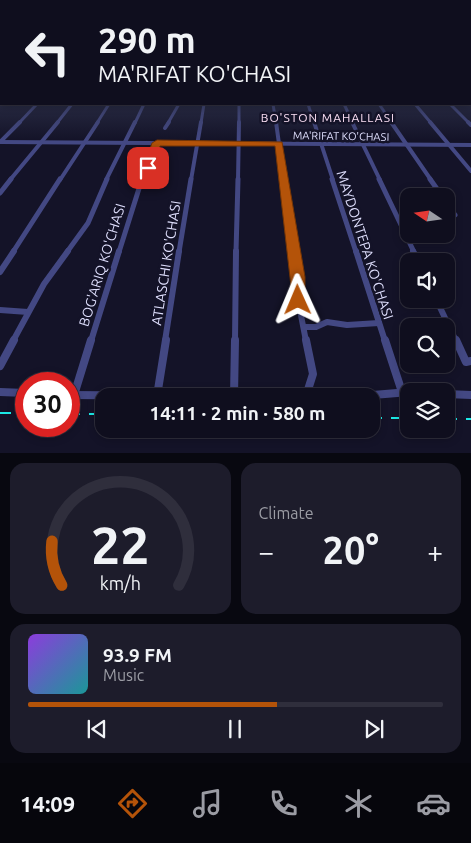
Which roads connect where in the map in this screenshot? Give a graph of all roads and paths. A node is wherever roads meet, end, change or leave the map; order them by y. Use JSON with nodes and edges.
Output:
{"nodes":[{"id":1,"x":36,"y":105,"type":"edge"},
{"id":2,"x":71,"y":105,"type":"edge"},
{"id":3,"x":108,"y":105,"type":"edge"},
{"id":4,"x":144,"y":105,"type":"edge"},
{"id":5,"x":178,"y":105,"type":"edge"},
{"id":6,"x":204,"y":105,"type":"edge"},
{"id":7,"x":239,"y":105,"type":"edge"},
{"id":8,"x":273,"y":105,"type":"edge"},
{"id":9,"x":308,"y":105,"type":"edge"},
{"id":10,"x":344,"y":105,"type":"edge"},
{"id":11,"x":380,"y":105,"type":"edge"},
{"id":12,"x":416,"y":105,"type":"edge"},
{"id":13,"x":451,"y":105,"type":"edge"},
{"id":14,"x":470,"y":123,"type":"edge"},
{"id":15,"x":165,"y":128,"type":"dead end"},
{"id":16,"x":0,"y":142,"type":"edge"},
{"id":17,"x":41,"y":142,"type":"junction"},
{"id":18,"x":82,"y":142,"type":"junction"},
{"id":19,"x":125,"y":142,"type":"junction"},
{"id":20,"x":157,"y":143,"type":"junction"},
{"id":21,"x":197,"y":143,"type":"junction"},
{"id":22,"x":239,"y":144,"type":"junction"},
{"id":23,"x":279,"y":144,"type":"junction"},
{"id":24,"x":320,"y":144,"type":"junction"},
{"id":25,"x":362,"y":144,"type":"junction"},
{"id":26,"x":406,"y":145,"type":"junction"},
{"id":27,"x":450,"y":145,"type":"junction"},
{"id":28,"x":471,"y":145,"type":"edge"},
{"id":29,"x":471,"y":172,"type":"edge"},
{"id":30,"x":436,"y":188,"type":"edge"},
{"id":31,"x":0,"y":193,"type":"edge"},
{"id":32,"x":414,"y":253,"type":"edge"},
{"id":33,"x":0,"y":272,"type":"edge"},
{"id":34,"x":441,"y":308,"type":"edge"},
{"id":35,"x":0,"y":310,"type":"edge"},
{"id":36,"x":28,"y":312,"type":"junction"},
{"id":37,"x":379,"y":322,"type":"junction"},
{"id":38,"x":304,"y":327,"type":"junction"},
{"id":39,"x":469,"y":361,"type":"edge"},
{"id":40,"x":0,"y":366,"type":"edge"},
{"id":41,"x":78,"y":372,"type":"edge"},
{"id":42,"x":402,"y":383,"type":"edge"},
{"id":43,"x":158,"y":388,"type":"edge"},
{"id":44,"x":234,"y":388,"type":"edge"},
{"id":45,"x":309,"y":388,"type":"edge"},
{"id":46,"x":0,"y":392,"type":"edge"},
{"id":47,"x":400,"y":392,"type":"edge"},
{"id":48,"x":15,"y":393,"type":"edge"},
{"id":49,"x":380,"y":394,"type":"edge"},
{"id":50,"x":455,"y":394,"type":"edge"},
{"id":51,"x":80,"y":395,"type":"edge"},
{"id":52,"x":95,"y":395,"type":"edge"},
{"id":53,"x":471,"y":395,"type":"edge"}],
"edges":[{"from":1,"to":16,"type":"street"},
{"from":2,"to":17,"type":"street"},
{"from":3,"to":18,"type":"street"},
{"from":4,"to":19,"type":"street"},
{"from":5,"to":15,"type":"street"},
{"from":6,"to":21,"type":"street","name":"ATLASCHI KO'CHASI"},
{"from":7,"to":22,"type":"street"},
{"from":8,"to":23,"type":"street"},
{"from":9,"to":24,"type":"street","name":"MAYDONTEPA KO'CHASI"},
{"from":10,"to":25,"type":"street"},
{"from":11,"to":26,"type":"street"},
{"from":12,"to":27,"type":"street"},
{"from":13,"to":14,"type":"street"},
{"from":16,"to":17,"type":"street","name":"MA'RIFAT KO'CHASI"},
{"from":17,"to":18,"type":"street","name":"MA'RIFAT KO'CHASI"},
{"from":17,"to":31,"type":"street"},
{"from":18,"to":19,"type":"street","name":"MA'RIFAT KO'CHASI"},
{"from":18,"to":33,"type":"street"},
{"from":19,"to":20,"type":"street","name":"MA'RIFAT KO'CHASI"},
{"from":19,"to":36,"type":"street"},
{"from":20,"to":21,"type":"street","name":"MA'RIFAT KO'CHASI"},
{"from":20,"to":41,"type":"street","name":"BOG'ARIQ KO'CHASI"},
{"from":21,"to":22,"type":"street","name":"MA'RIFAT KO'CHASI"},
{"from":21,"to":43,"type":"street","name":"ATLASCHI KO'CHASI"},
{"from":22,"to":23,"type":"street","name":"MA'RIFAT KO'CHASI"},
{"from":22,"to":44,"type":"street"},
{"from":23,"to":24,"type":"street","name":"MA'RIFAT KO'CHASI"},
{"from":23,"to":38,"type":"street"},
{"from":24,"to":25,"type":"street","name":"MA'RIFAT KO'CHASI"},
{"from":24,"to":37,"type":"street","name":"MAYDONTEPA KO'CHASI"},
{"from":25,"to":26,"type":"street","name":"MA'RIFAT KO'CHASI"},
{"from":25,"to":32,"type":"street"},
{"from":26,"to":27,"type":"street","name":"MA'RIFAT KO'CHASI"},
{"from":26,"to":30,"type":"street"},
{"from":27,"to":28,"type":"street","name":"MA'RIFAT KO'CHASI"},
{"from":27,"to":29,"type":"street"},
{"from":34,"to":39,"type":"street"},
{"from":35,"to":36,"type":"street"},
{"from":36,"to":40,"type":"street"},
{"from":37,"to":38,"type":"street"},
{"from":37,"to":42,"type":"street","name":"MAYDONTEPA KO'CHASI"},
{"from":38,"to":45,"type":"street"},
{"from":46,"to":48,"type":"street"},
{"from":47,"to":49,"type":"street"},
{"from":50,"to":53,"type":"street"},
{"from":51,"to":52,"type":"street"}]}
